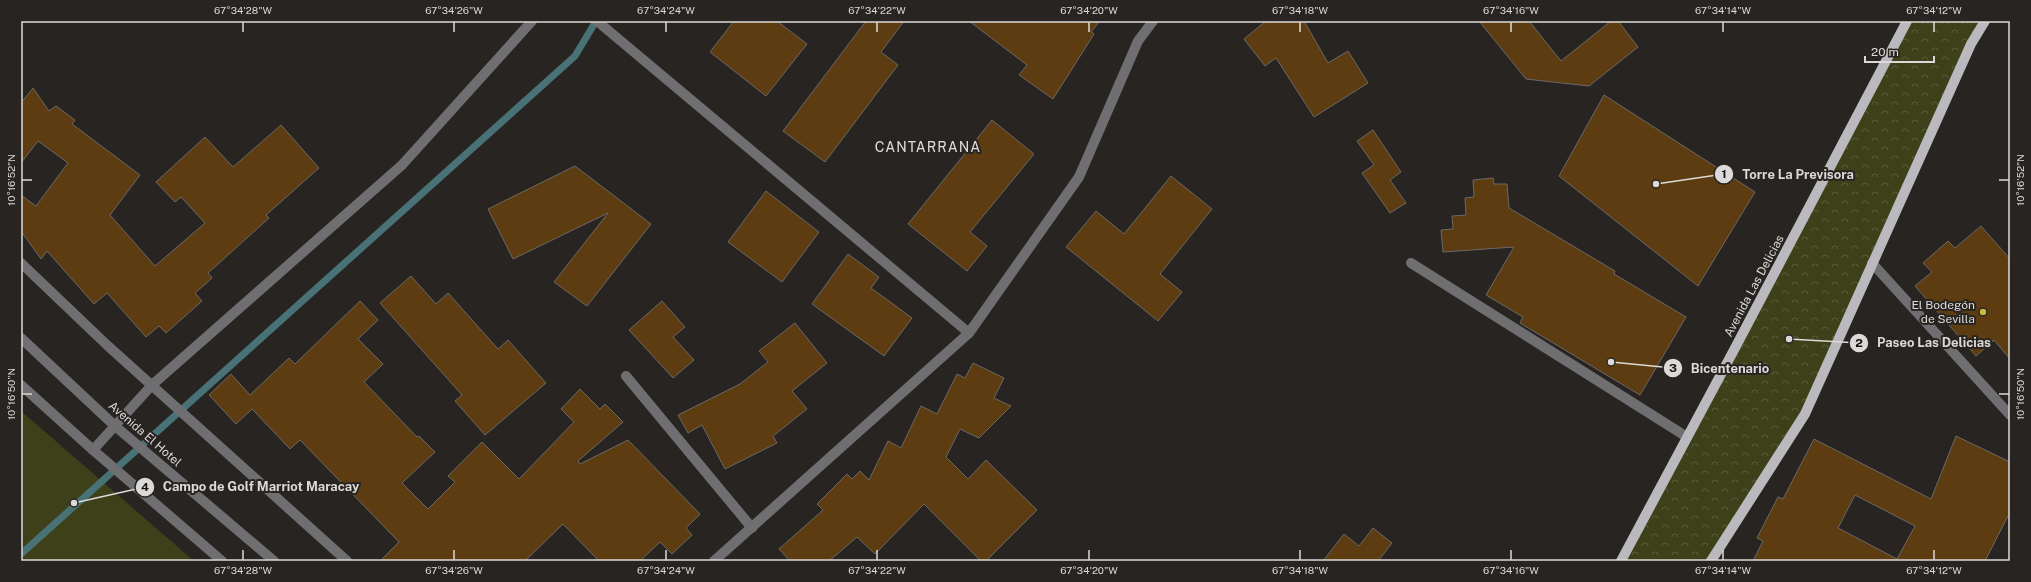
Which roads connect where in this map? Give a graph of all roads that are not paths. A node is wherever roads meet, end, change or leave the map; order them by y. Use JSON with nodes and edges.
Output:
{"nodes":[{"id":1,"x":532,"y":21,"type":"edge"},
{"id":2,"x":597,"y":21,"type":"edge"},
{"id":3,"x":1153,"y":21,"type":"edge"},
{"id":4,"x":1907,"y":21,"type":"edge"},
{"id":5,"x":1985,"y":21,"type":"edge"},
{"id":6,"x":21,"y":263,"type":"edge"},
{"id":7,"x":1411,"y":263,"type":"dead end"},
{"id":8,"x":1872,"y":263,"type":"junction"},
{"id":9,"x":969,"y":333,"type":"junction"},
{"id":10,"x":21,"y":338,"type":"edge"},
{"id":11,"x":626,"y":376,"type":"dead end"},
{"id":12,"x":21,"y":385,"type":"edge"},
{"id":13,"x":152,"y":385,"type":"junction"},
{"id":14,"x":2010,"y":415,"type":"edge"},
{"id":15,"x":115,"y":426,"type":"junction"},
{"id":16,"x":1687,"y":437,"type":"junction"},
{"id":17,"x":93,"y":450,"type":"junction"},
{"id":18,"x":752,"y":528,"type":"junction"},
{"id":19,"x":222,"y":561,"type":"edge"},
{"id":20,"x":274,"y":561,"type":"edge"},
{"id":21,"x":347,"y":561,"type":"edge"},
{"id":22,"x":714,"y":561,"type":"edge"},
{"id":23,"x":1621,"y":561,"type":"edge"},
{"id":24,"x":1711,"y":561,"type":"edge"}],
"edges":[{"from":1,"to":13,"type":"street"},
{"from":2,"to":9,"type":"street"},
{"from":3,"to":9,"type":"street"},
{"from":4,"to":16,"type":"main road","name":"Avenida Las Delicias"},
{"from":5,"to":8,"type":"main road"},
{"from":6,"to":13,"type":"street"},
{"from":7,"to":16,"type":"street"},
{"from":8,"to":14,"type":"street"},
{"from":8,"to":24,"type":"main road"},
{"from":9,"to":18,"type":"street"},
{"from":10,"to":15,"type":"street","name":"Avenida El Hotel"},
{"from":11,"to":18,"type":"street"},
{"from":12,"to":17,"type":"street"},
{"from":13,"to":15,"type":"street"},
{"from":13,"to":21,"type":"street"},
{"from":15,"to":17,"type":"street"},
{"from":15,"to":20,"type":"street","name":"Avenida El Hotel"},
{"from":16,"to":23,"type":"main road","name":"Avenida Las Delicias"},
{"from":17,"to":19,"type":"street"},
{"from":18,"to":22,"type":"street"}]}
